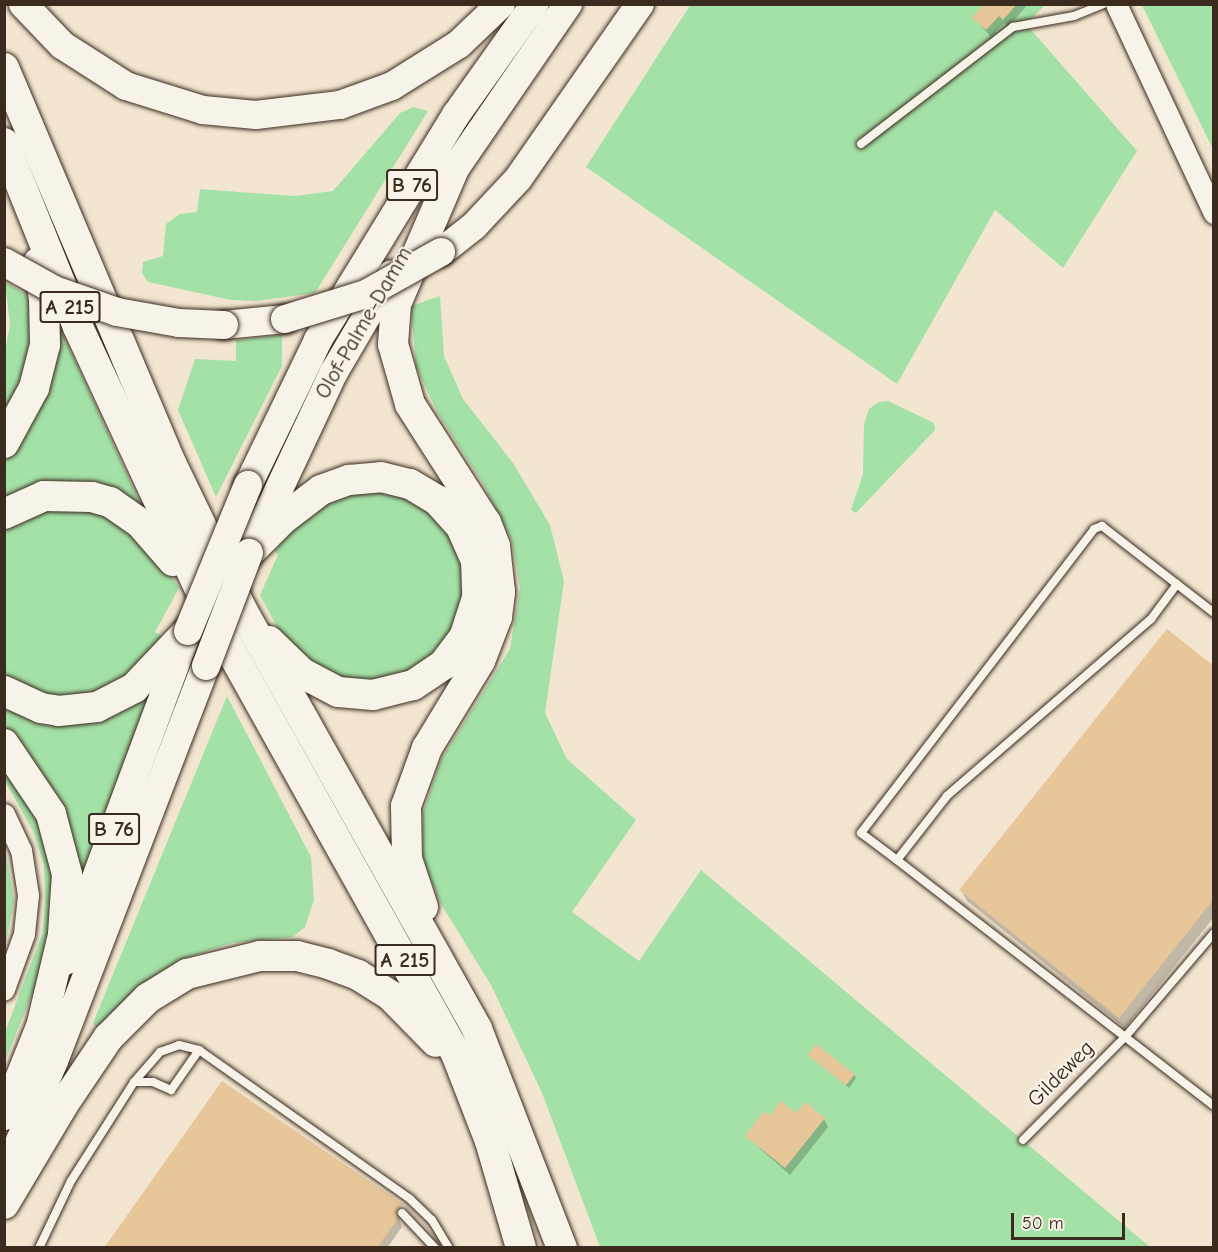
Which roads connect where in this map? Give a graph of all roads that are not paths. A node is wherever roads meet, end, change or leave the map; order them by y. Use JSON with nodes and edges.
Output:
{"nodes":[{"id":1,"x":23,"y":4,"type":"edge"},
{"id":2,"x":501,"y":4,"type":"edge"},
{"id":3,"x":535,"y":4,"type":"edge"},
{"id":4,"x":568,"y":4,"type":"edge"},
{"id":5,"x":640,"y":4,"type":"edge"},
{"id":6,"x":1103,"y":4,"type":"edge"},
{"id":7,"x":1116,"y":4,"type":"edge"},
{"id":8,"x":4,"y":68,"type":"edge"},
{"id":9,"x":861,"y":144,"type":"dead end"},
{"id":10,"x":8,"y":152,"type":"edge"},
{"id":11,"x":456,"y":164,"type":"junction"},
{"id":12,"x":1214,"y":213,"type":"edge"},
{"id":13,"x":4,"y":262,"type":"edge"},
{"id":14,"x":4,"y":443,"type":"edge"},
{"id":15,"x":4,"y":514,"type":"edge"},
{"id":16,"x":267,"y":524,"type":"junction"},
{"id":17,"x":249,"y":552,"type":"joint"},
{"id":18,"x":1177,"y":584,"type":"junction"},
{"id":19,"x":242,"y":610,"type":"junction"},
{"id":20,"x":1214,"y":613,"type":"edge"},
{"id":21,"x":217,"y":626,"type":"junction"},
{"id":22,"x":188,"y":631,"type":"junction"},
{"id":23,"x":4,"y":691,"type":"edge"},
{"id":24,"x":4,"y":744,"type":"edge"},
{"id":25,"x":4,"y":814,"type":"edge"},
{"id":26,"x":897,"y":861,"type":"junction"},
{"id":27,"x":1214,"y":933,"type":"edge"},
{"id":28,"x":454,"y":985,"type":"junction"},
{"id":29,"x":4,"y":989,"type":"edge"},
{"id":30,"x":41,"y":1027,"type":"junction"},
{"id":31,"x":1126,"y":1036,"type":"junction"},
{"id":32,"x":199,"y":1050,"type":"junction"},
{"id":33,"x":134,"y":1082,"type":"junction"},
{"id":34,"x":475,"y":1098,"type":"junction"},
{"id":35,"x":1214,"y":1106,"type":"edge"},
{"id":36,"x":4,"y":1116,"type":"edge"},
{"id":37,"x":1023,"y":1140,"type":"dead end"},
{"id":38,"x":4,"y":1178,"type":"edge"},
{"id":39,"x":4,"y":1204,"type":"edge"},
{"id":40,"x":402,"y":1214,"type":"dead end"},
{"id":41,"x":39,"y":1248,"type":"edge"},
{"id":42,"x":435,"y":1248,"type":"edge"},
{"id":43,"x":449,"y":1248,"type":"edge"},
{"id":44,"x":521,"y":1248,"type":"edge"},
{"id":45,"x":562,"y":1248,"type":"edge"}],
"edges":[{"from":1,"to":2,"type":"highway"},
{"from":3,"to":22,"type":"highway","name":"Olof-Palme-Damm","number":"B 76","bridge":true},
{"from":4,"to":11,"type":"highway","name":"Olof-Palme-Damm","number":"B 76"},
{"from":5,"to":13,"type":"highway","bridge":true},
{"from":6,"to":9,"type":"lane"},
{"from":7,"to":12,"type":"street"},
{"from":8,"to":19,"type":"highway","number":"A 215"},
{"from":10,"to":14,"type":"highway"},
{"from":10,"to":21,"type":"highway","number":"A 215"},
{"from":11,"to":16,"type":"highway","name":"Olof-Palme-Damm","number":"B 76"},
{"from":11,"to":28,"type":"highway"},
{"from":15,"to":21,"type":"highway"},
{"from":16,"to":17,"type":"highway"},
{"from":16,"to":19,"type":"highway"},
{"from":17,"to":38,"type":"highway","number":"B 76","bridge":true},
{"from":18,"to":20,"type":"lane"},
{"from":18,"to":26,"type":"lane"},
{"from":18,"to":26,"type":"lane"},
{"from":19,"to":28,"type":"highway","number":"A 215"},
{"from":21,"to":34,"type":"highway","number":"A 215"},
{"from":22,"to":23,"type":"highway"},
{"from":22,"to":30,"type":"highway","number":"B 76"},
{"from":24,"to":30,"type":"highway"},
{"from":25,"to":29,"type":"street"},
{"from":26,"to":31,"type":"lane"},
{"from":27,"to":31,"type":"lane","name":"Gildeweg"},
{"from":28,"to":45,"type":"highway","number":"A 215"},
{"from":30,"to":36,"type":"highway","number":"B 76"},
{"from":31,"to":35,"type":"lane"},
{"from":31,"to":37,"type":"lane","name":"Gildeweg"},
{"from":32,"to":33,"type":"lane"},
{"from":32,"to":33,"type":"lane"},
{"from":32,"to":43,"type":"lane"},
{"from":33,"to":41,"type":"lane"},
{"from":34,"to":39,"type":"highway"},
{"from":34,"to":44,"type":"highway"},
{"from":40,"to":42,"type":"lane"}]}
